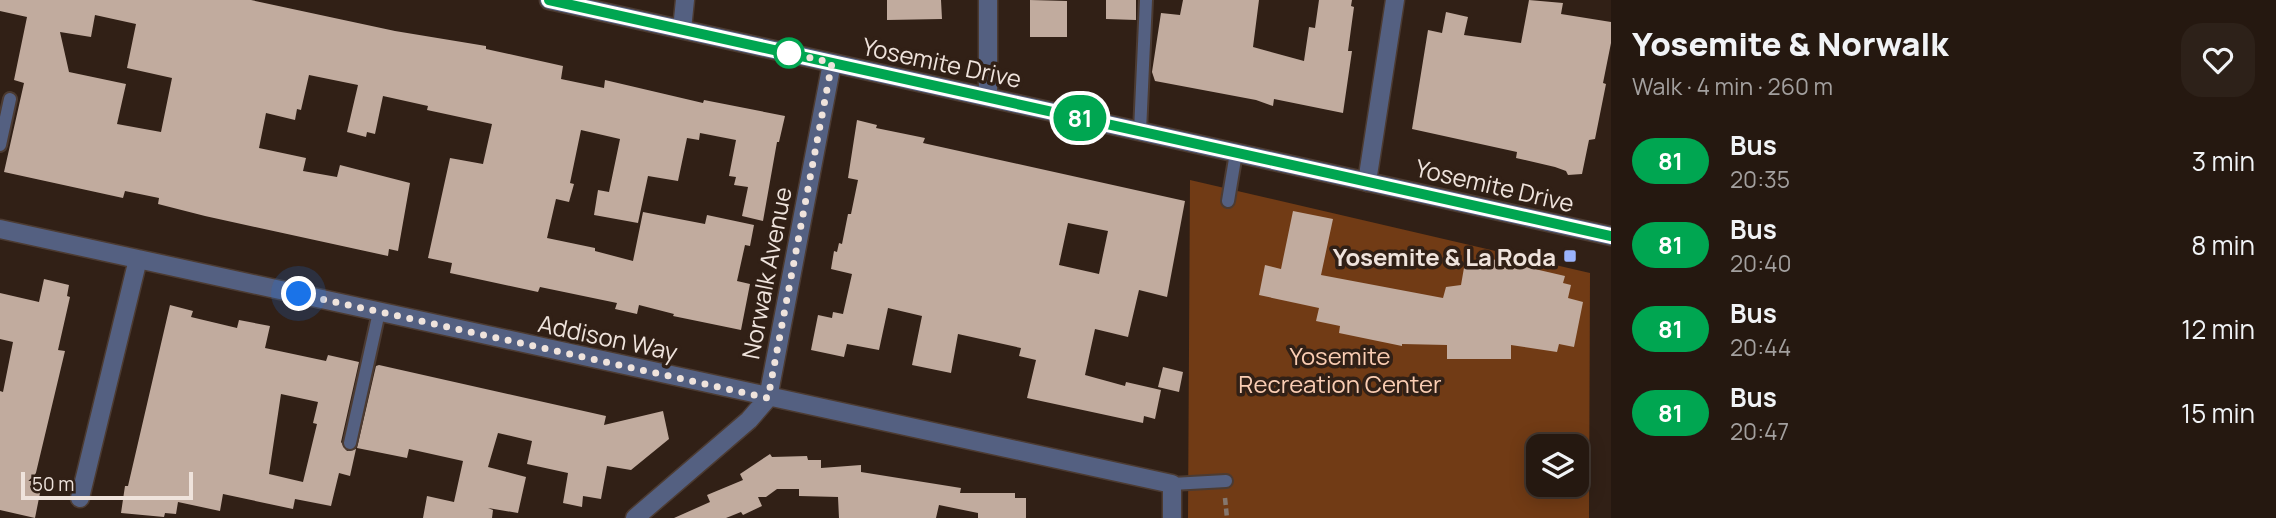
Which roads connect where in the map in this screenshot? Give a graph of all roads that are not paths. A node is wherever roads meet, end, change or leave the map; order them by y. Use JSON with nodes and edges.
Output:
{"nodes":[{"id":1,"x":549,"y":0,"type":"edge"},
{"id":2,"x":685,"y":0,"type":"edge"},
{"id":3,"x":988,"y":0,"type":"edge"},
{"id":4,"x":1146,"y":0,"type":"edge"},
{"id":5,"x":1395,"y":0,"type":"edge"},
{"id":6,"x":682,"y":29,"type":"junction"},
{"id":7,"x":832,"y":63,"type":"junction"},
{"id":8,"x":988,"y":97,"type":"junction"},
{"id":9,"x":10,"y":99,"type":"dead end"},
{"id":10,"x":1140,"y":131,"type":"junction"},
{"id":11,"x":0,"y":145,"type":"edge"},
{"id":12,"x":1236,"y":153,"type":"junction"},
{"id":13,"x":1367,"y":182,"type":"junction"},
{"id":14,"x":1228,"y":201,"type":"dead end"},
{"id":15,"x":0,"y":229,"type":"edge"},
{"id":16,"x":1611,"y":236,"type":"edge"},
{"id":17,"x":138,"y":259,"type":"junction"},
{"id":18,"x":379,"y":312,"type":"junction"},
{"id":19,"x":768,"y":398,"type":"junction"},
{"id":20,"x":350,"y":443,"type":"dead end"},
{"id":21,"x":1226,"y":481,"type":"dead end"},
{"id":22,"x":1172,"y":484,"type":"junction"},
{"id":23,"x":80,"y":498,"type":"dead end"},
{"id":24,"x":635,"y":518,"type":"edge"},
{"id":25,"x":1172,"y":518,"type":"edge"}],
"edges":[{"from":1,"to":6,"type":"street","name":"Yosemite Drive"},
{"from":2,"to":6,"type":"street"},
{"from":3,"to":8,"type":"street"},
{"from":4,"to":10,"type":"lane"},
{"from":5,"to":13,"type":"street"},
{"from":6,"to":7,"type":"street","name":"Yosemite Drive"},
{"from":7,"to":8,"type":"street","name":"Yosemite Drive"},
{"from":7,"to":19,"type":"street","name":"Norwalk Avenue"},
{"from":8,"to":10,"type":"street","name":"Yosemite Drive"},
{"from":9,"to":11,"type":"lane"},
{"from":10,"to":12,"type":"street","name":"Yosemite Drive"},
{"from":12,"to":13,"type":"street","name":"Yosemite Drive"},
{"from":12,"to":14,"type":"lane"},
{"from":13,"to":16,"type":"street","name":"Yosemite Drive"},
{"from":15,"to":17,"type":"street","name":"Addison Way"},
{"from":17,"to":18,"type":"street","name":"Addison Way"},
{"from":17,"to":23,"type":"street"},
{"from":18,"to":19,"type":"street","name":"Addison Way"},
{"from":18,"to":20,"type":"lane"},
{"from":19,"to":22,"type":"street","name":"Addison Way"},
{"from":19,"to":24,"type":"street","name":"Norwalk Avenue"},
{"from":21,"to":22,"type":"lane"},
{"from":22,"to":25,"type":"street"}]}
